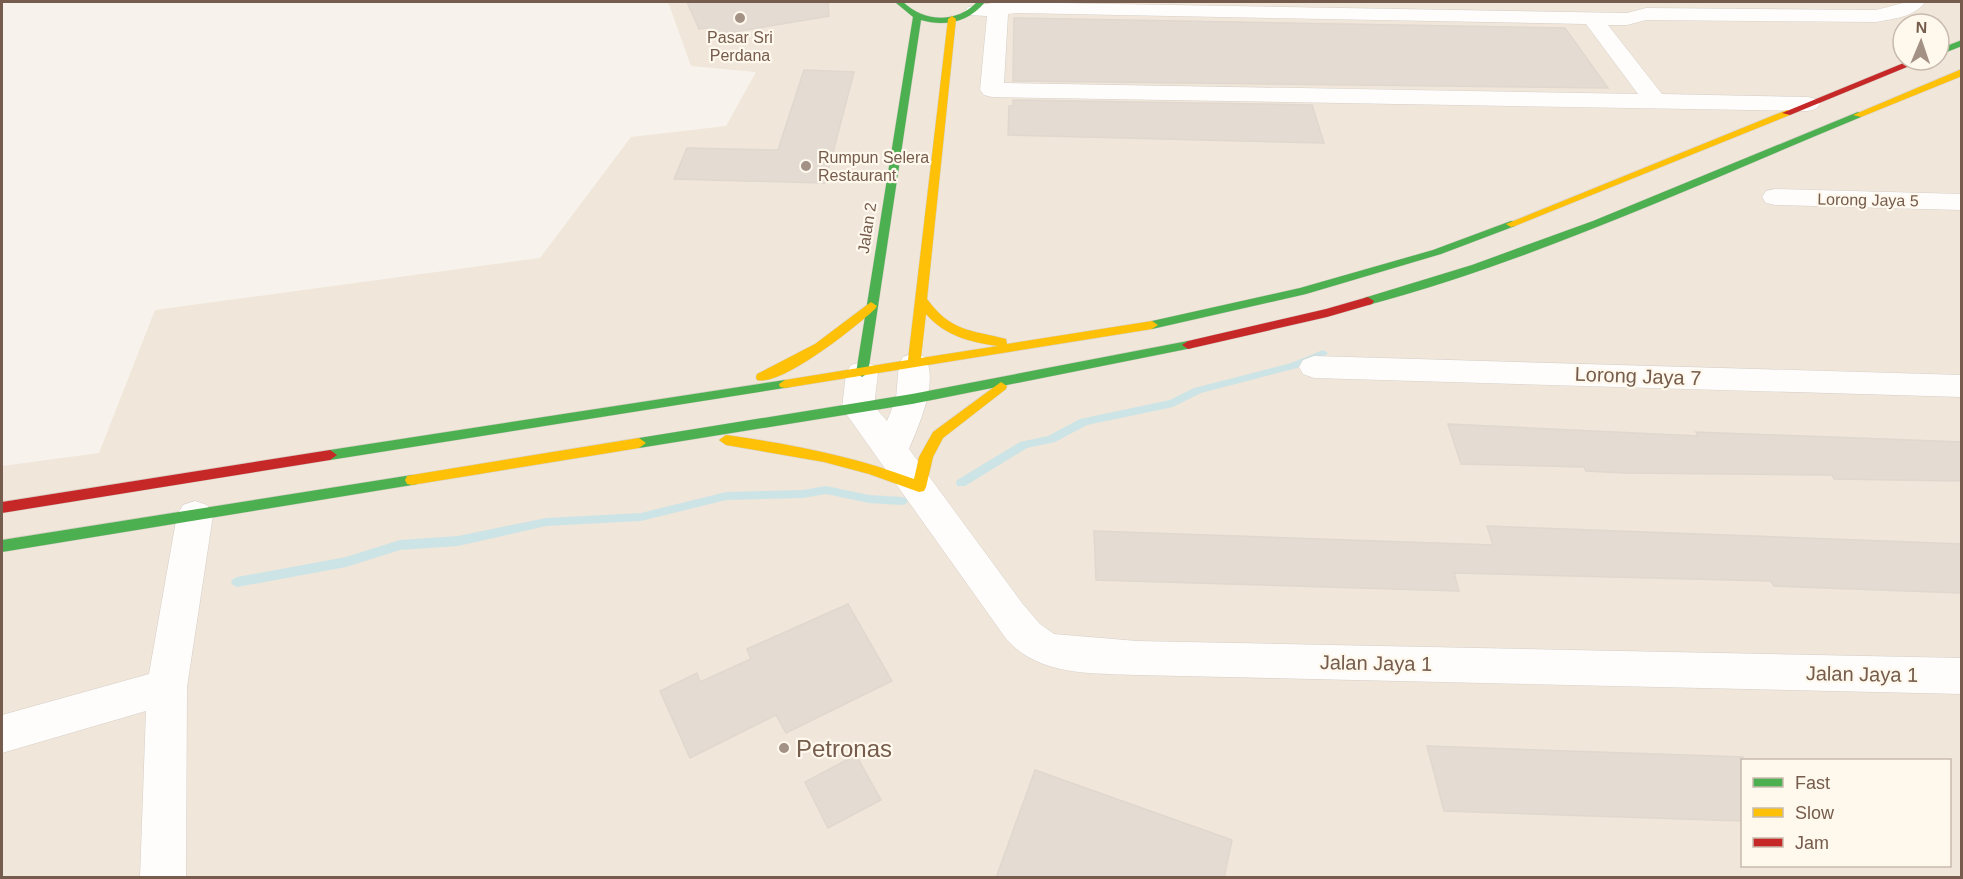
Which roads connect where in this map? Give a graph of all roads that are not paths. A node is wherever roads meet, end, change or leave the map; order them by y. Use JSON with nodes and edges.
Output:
{"nodes":[{"id":1,"x":899,"y":2,"type":"edge"},
{"id":2,"x":1306,"y":2,"type":"edge"},
{"id":3,"x":1400,"y":2,"type":"edge"},
{"id":4,"x":1424,"y":2,"type":"edge"},
{"id":5,"x":1626,"y":2,"type":"edge"},
{"id":6,"x":1908,"y":3,"type":"edge"},
{"id":7,"x":985,"y":7,"type":"edge"},
{"id":8,"x":1594,"y":10,"type":"edge"},
{"id":9,"x":1646,"y":14,"type":"junction"},
{"id":10,"x":917,"y":17,"type":"junction"},
{"id":11,"x":952,"y":19,"type":"junction"},
{"id":12,"x":1891,"y":71,"type":"edge"},
{"id":13,"x":1962,"y":72,"type":"edge"},
{"id":14,"x":1654,"y":100,"type":"junction"},
{"id":15,"x":1808,"y":104,"type":"junction"},
{"id":16,"x":1775,"y":197,"type":"dead end"},
{"id":17,"x":1962,"y":202,"type":"edge"},
{"id":18,"x":921,"y":299,"type":"junction"},
{"id":19,"x":871,"y":306,"type":"junction"},
{"id":20,"x":1029,"y":345,"type":"junction"},
{"id":21,"x":914,"y":364,"type":"junction"},
{"id":22,"x":1314,"y":367,"type":"dead end"},
{"id":23,"x":862,"y":373,"type":"junction"},
{"id":24,"x":1010,"y":380,"type":"junction"},
{"id":25,"x":1962,"y":386,"type":"edge"},
{"id":26,"x":719,"y":394,"type":"junction"},
{"id":27,"x":912,"y":399,"type":"junction"},
{"id":28,"x":858,"y":408,"type":"junction"},
{"id":29,"x":688,"y":436,"type":"junction"},
{"id":30,"x":893,"y":448,"type":"junction"},
{"id":31,"x":919,"y":487,"type":"junction"},
{"id":32,"x":2,"y":508,"type":"edge"},
{"id":33,"x":195,"y":515,"type":"junction"},
{"id":34,"x":2,"y":546,"type":"edge"},
{"id":35,"x":1962,"y":676,"type":"edge"},
{"id":36,"x":167,"y":687,"type":"junction"},
{"id":37,"x":2,"y":734,"type":"edge"},
{"id":38,"x":163,"y":878,"type":"edge"}],
"edges":[{"from":1,"to":10,"type":"main road"},
{"from":2,"to":3,"type":"street"},
{"from":3,"to":4,"type":"street"},
{"from":4,"to":8,"type":"street"},
{"from":5,"to":9,"type":"street"},
{"from":6,"to":9,"type":"street"},
{"from":7,"to":8,"type":"street"},
{"from":7,"to":11,"type":"main road"},
{"from":7,"to":14,"type":"street"},
{"from":8,"to":9,"type":"street"},
{"from":8,"to":14,"type":"street"},
{"from":10,"to":11,"type":"main road"},
{"from":10,"to":19,"type":"main road","name":"Jalan 2"},
{"from":11,"to":18,"type":"main road"},
{"from":12,"to":15,"type":"main road"},
{"from":13,"to":24,"type":"main road"},
{"from":14,"to":15,"type":"street"},
{"from":15,"to":20,"type":"main road"},
{"from":16,"to":17,"type":"street","name":"Lorong Jaya 5"},
{"from":18,"to":20,"type":"main road"},
{"from":18,"to":21,"type":"main road"},
{"from":19,"to":23,"type":"main road","name":"Jalan 2"},
{"from":19,"to":26,"type":"main road"},
{"from":20,"to":21,"type":"main road"},
{"from":21,"to":23,"type":"main road"},
{"from":21,"to":27,"type":"street"},
{"from":22,"to":25,"type":"street","name":"Lorong Jaya 7"},
{"from":23,"to":26,"type":"main road"},
{"from":23,"to":28,"type":"street"},
{"from":24,"to":27,"type":"main road"},
{"from":24,"to":31,"type":"main road"},
{"from":26,"to":32,"type":"main road"},
{"from":27,"to":28,"type":"main road"},
{"from":27,"to":30,"type":"street"},
{"from":28,"to":29,"type":"main road"},
{"from":28,"to":30,"type":"street","name":"Jalan Jaya 1"},
{"from":29,"to":31,"type":"main road"},
{"from":29,"to":33,"type":"main road"},
{"from":30,"to":31,"type":"street","name":"Jalan Jaya 1"},
{"from":31,"to":35,"type":"street","name":"Jalan Jaya 1"},
{"from":33,"to":34,"type":"main road"},
{"from":33,"to":36,"type":"street"},
{"from":36,"to":37,"type":"street"},
{"from":36,"to":38,"type":"street"}]}
